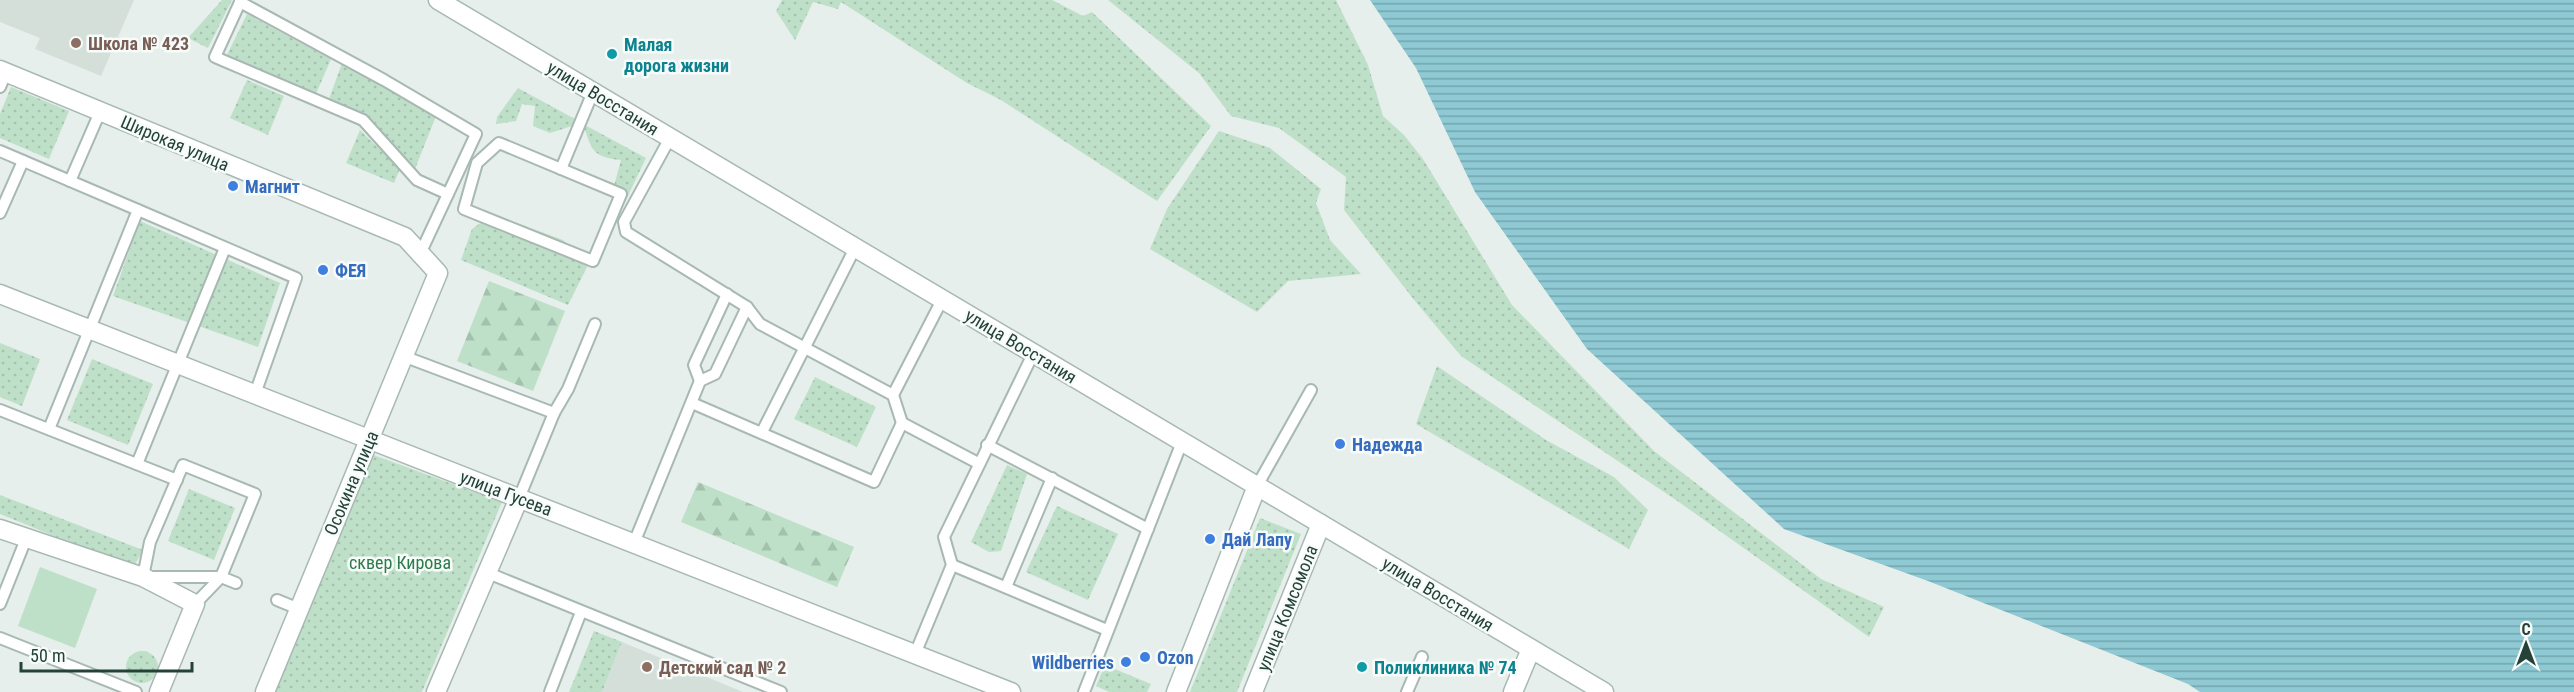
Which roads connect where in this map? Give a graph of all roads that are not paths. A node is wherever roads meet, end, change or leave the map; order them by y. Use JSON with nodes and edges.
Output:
{"nodes":[{"id":1,"x":438,"y":0,"type":"edge"},
{"id":2,"x":241,"y":1,"type":"edge"},
{"id":3,"x":2,"y":77,"type":"edge"},
{"id":4,"x":593,"y":92,"type":"junction"},
{"id":5,"x":100,"y":112,"type":"junction"},
{"id":6,"x":670,"y":138,"type":"junction"},
{"id":7,"x":0,"y":151,"type":"edge"},
{"id":8,"x":23,"y":161,"type":"junction"},
{"id":9,"x":561,"y":169,"type":"junction"},
{"id":10,"x":454,"y":180,"type":"junction"},
{"id":11,"x":70,"y":181,"type":"junction"},
{"id":12,"x":471,"y":183,"type":"junction"},
{"id":13,"x":448,"y":194,"type":"junction"},
{"id":14,"x":138,"y":210,"type":"junction"},
{"id":15,"x":0,"y":213,"type":"edge"},
{"id":16,"x":225,"y":248,"type":"junction"},
{"id":17,"x":855,"y":248,"type":"junction"},
{"id":18,"x":420,"y":254,"type":"junction"},
{"id":19,"x":438,"y":273,"type":"joint"},
{"id":20,"x":0,"y":294,"type":"edge"},
{"id":21,"x":727,"y":294,"type":"junction"},
{"id":22,"x":942,"y":300,"type":"junction"},
{"id":23,"x":747,"y":307,"type":"junction"},
{"id":24,"x":595,"y":324,"type":"dead end"},
{"id":25,"x":90,"y":329,"type":"junction"},
{"id":26,"x":804,"y":347,"type":"junction"},
{"id":27,"x":1033,"y":354,"type":"junction"},
{"id":28,"x":404,"y":356,"type":"junction"},
{"id":29,"x":178,"y":364,"type":"junction"},
{"id":30,"x":700,"y":381,"type":"junction"},
{"id":31,"x":1311,"y":390,"type":"dead end"},
{"id":32,"x":255,"y":394,"type":"junction"},
{"id":33,"x":893,"y":395,"type":"junction"},
{"id":34,"x":692,"y":403,"type":"junction"},
{"id":35,"x":0,"y":410,"type":"edge"},
{"id":36,"x":554,"y":413,"type":"junction"},
{"id":37,"x":902,"y":423,"type":"junction"},
{"id":38,"x":49,"y":429,"type":"junction"},
{"id":39,"x":762,"y":432,"type":"junction"},
{"id":40,"x":370,"y":439,"type":"junction"},
{"id":41,"x":1182,"y":442,"type":"junction"},
{"id":42,"x":987,"y":445,"type":"junction"},
{"id":43,"x":978,"y":463,"type":"junction"},
{"id":44,"x":137,"y":464,"type":"junction"},
{"id":45,"x":1052,"y":478,"type":"junction"},
{"id":46,"x":177,"y":480,"type":"junction"},
{"id":47,"x":1257,"y":486,"type":"junction"},
{"id":48,"x":519,"y":498,"type":"junction"},
{"id":49,"x":1321,"y":524,"type":"junction"},
{"id":50,"x":0,"y":529,"type":"edge"},
{"id":51,"x":1148,"y":529,"type":"junction"},
{"id":52,"x":26,"y":539,"type":"junction"},
{"id":53,"x":634,"y":543,"type":"junction"},
{"id":54,"x":952,"y":565,"type":"junction"},
{"id":55,"x":488,"y":573,"type":"junction"},
{"id":56,"x":143,"y":577,"type":"junction"},
{"id":57,"x":221,"y":578,"type":"junction"},
{"id":58,"x":236,"y":583,"type":"dead end"},
{"id":59,"x":1005,"y":587,"type":"junction"},
{"id":60,"x":277,"y":600,"type":"dead end"},
{"id":61,"x":0,"y":604,"type":"edge"},
{"id":62,"x":195,"y":604,"type":"junction"},
{"id":63,"x":299,"y":609,"type":"junction"},
{"id":64,"x":581,"y":612,"type":"junction"},
{"id":65,"x":1107,"y":630,"type":"junction"},
{"id":66,"x":0,"y":638,"type":"edge"},
{"id":67,"x":1531,"y":649,"type":"junction"},
{"id":68,"x":915,"y":654,"type":"junction"},
{"id":69,"x":1422,"y":657,"type":"dead end"},
{"id":70,"x":136,"y":692,"type":"edge"},
{"id":71,"x":159,"y":692,"type":"edge"},
{"id":72,"x":265,"y":692,"type":"edge"},
{"id":73,"x":436,"y":692,"type":"edge"},
{"id":74,"x":550,"y":692,"type":"edge"},
{"id":75,"x":781,"y":692,"type":"edge"},
{"id":76,"x":1011,"y":692,"type":"edge"},
{"id":77,"x":1084,"y":692,"type":"edge"},
{"id":78,"x":1176,"y":692,"type":"edge"},
{"id":79,"x":1253,"y":692,"type":"edge"},
{"id":80,"x":1407,"y":692,"type":"edge"},
{"id":81,"x":1513,"y":692,"type":"edge"},
{"id":82,"x":1604,"y":692,"type":"edge"}],
"edges":[{"from":1,"to":4,"type":"street","name":"улица Восстания"},
{"from":2,"to":10,"type":"lane"},
{"from":2,"to":13,"type":"lane"},
{"from":3,"to":5,"type":"street","name":"Широкая улица"},
{"from":4,"to":6,"type":"street","name":"улица Восстания"},
{"from":4,"to":9,"type":"lane"},
{"from":5,"to":11,"type":"lane"},
{"from":5,"to":18,"type":"street","name":"Широкая улица"},
{"from":6,"to":17,"type":"street","name":"улица Восстания"},
{"from":6,"to":21,"type":"lane"},
{"from":7,"to":8,"type":"lane"},
{"from":8,"to":11,"type":"lane"},
{"from":8,"to":15,"type":"lane"},
{"from":9,"to":12,"type":"lane"},
{"from":9,"to":12,"type":"lane"},
{"from":10,"to":12,"type":"lane"},
{"from":10,"to":13,"type":"lane"},
{"from":11,"to":14,"type":"lane"},
{"from":13,"to":18,"type":"lane"},
{"from":14,"to":16,"type":"lane"},
{"from":14,"to":25,"type":"lane"},
{"from":16,"to":29,"type":"lane"},
{"from":16,"to":32,"type":"lane"},
{"from":17,"to":22,"type":"street","name":"улица Восстания"},
{"from":17,"to":26,"type":"lane"},
{"from":18,"to":19,"type":"street","name":"Широкая улица"},
{"from":19,"to":28,"type":"street","name":"Осокина улица"},
{"from":20,"to":25,"type":"street","name":"улица Гусева"},
{"from":21,"to":23,"type":"lane"},
{"from":21,"to":30,"type":"lane"},
{"from":22,"to":27,"type":"street","name":"улица Восстания"},
{"from":22,"to":33,"type":"lane"},
{"from":23,"to":26,"type":"lane"},
{"from":23,"to":30,"type":"lane"},
{"from":24,"to":36,"type":"lane"},
{"from":25,"to":29,"type":"street","name":"улица Гусева"},
{"from":25,"to":38,"type":"lane"},
{"from":26,"to":33,"type":"lane"},
{"from":26,"to":39,"type":"lane"},
{"from":27,"to":41,"type":"street","name":"улица Восстания"},
{"from":27,"to":42,"type":"lane"},
{"from":28,"to":36,"type":"lane"},
{"from":28,"to":40,"type":"street","name":"Осокина улица"},
{"from":29,"to":32,"type":"street","name":"улица Гусева"},
{"from":29,"to":44,"type":"lane"},
{"from":30,"to":34,"type":"lane"},
{"from":31,"to":47,"type":"lane"},
{"from":32,"to":40,"type":"street","name":"улица Гусева"},
{"from":33,"to":37,"type":"lane"},
{"from":34,"to":39,"type":"lane"},
{"from":34,"to":53,"type":"lane"},
{"from":35,"to":38,"type":"lane"},
{"from":36,"to":48,"type":"lane"},
{"from":37,"to":39,"type":"lane"},
{"from":37,"to":43,"type":"lane"},
{"from":38,"to":44,"type":"lane"},
{"from":40,"to":48,"type":"street","name":"улица Гусева"},
{"from":40,"to":63,"type":"street","name":"Осокина улица"},
{"from":41,"to":47,"type":"street","name":"улица Восстания"},
{"from":41,"to":51,"type":"lane"},
{"from":42,"to":43,"type":"lane"},
{"from":42,"to":45,"type":"lane"},
{"from":43,"to":54,"type":"lane"},
{"from":44,"to":46,"type":"lane"},
{"from":45,"to":51,"type":"lane"},
{"from":45,"to":59,"type":"lane"},
{"from":46,"to":56,"type":"lane"},
{"from":46,"to":57,"type":"lane"},
{"from":47,"to":49,"type":"street","name":"улица Восстания"},
{"from":47,"to":78,"type":"street"},
{"from":48,"to":53,"type":"street","name":"улица Гусева"},
{"from":48,"to":55,"type":"street"},
{"from":49,"to":67,"type":"street","name":"улица Восстания"},
{"from":49,"to":79,"type":"street","name":"улица Комсомола"},
{"from":50,"to":52,"type":"street"},
{"from":51,"to":65,"type":"lane"},
{"from":52,"to":56,"type":"street"},
{"from":52,"to":61,"type":"lane"},
{"from":53,"to":68,"type":"street","name":"улица Гусева"},
{"from":54,"to":59,"type":"lane"},
{"from":54,"to":68,"type":"lane"},
{"from":55,"to":64,"type":"lane"},
{"from":55,"to":73,"type":"street"},
{"from":56,"to":57,"type":"lane"},
{"from":56,"to":62,"type":"street"},
{"from":57,"to":58,"type":"lane"},
{"from":57,"to":62,"type":"lane"},
{"from":59,"to":65,"type":"lane"},
{"from":60,"to":63,"type":"lane"},
{"from":62,"to":71,"type":"street"},
{"from":63,"to":72,"type":"street","name":"Осокина улица"},
{"from":64,"to":74,"type":"lane"},
{"from":64,"to":75,"type":"lane"},
{"from":65,"to":77,"type":"lane"},
{"from":66,"to":70,"type":"lane"},
{"from":67,"to":81,"type":"street"},
{"from":67,"to":82,"type":"street","name":"улица Восстания"},
{"from":68,"to":76,"type":"street","name":"улица Гусева"},
{"from":69,"to":80,"type":"lane"}]}
